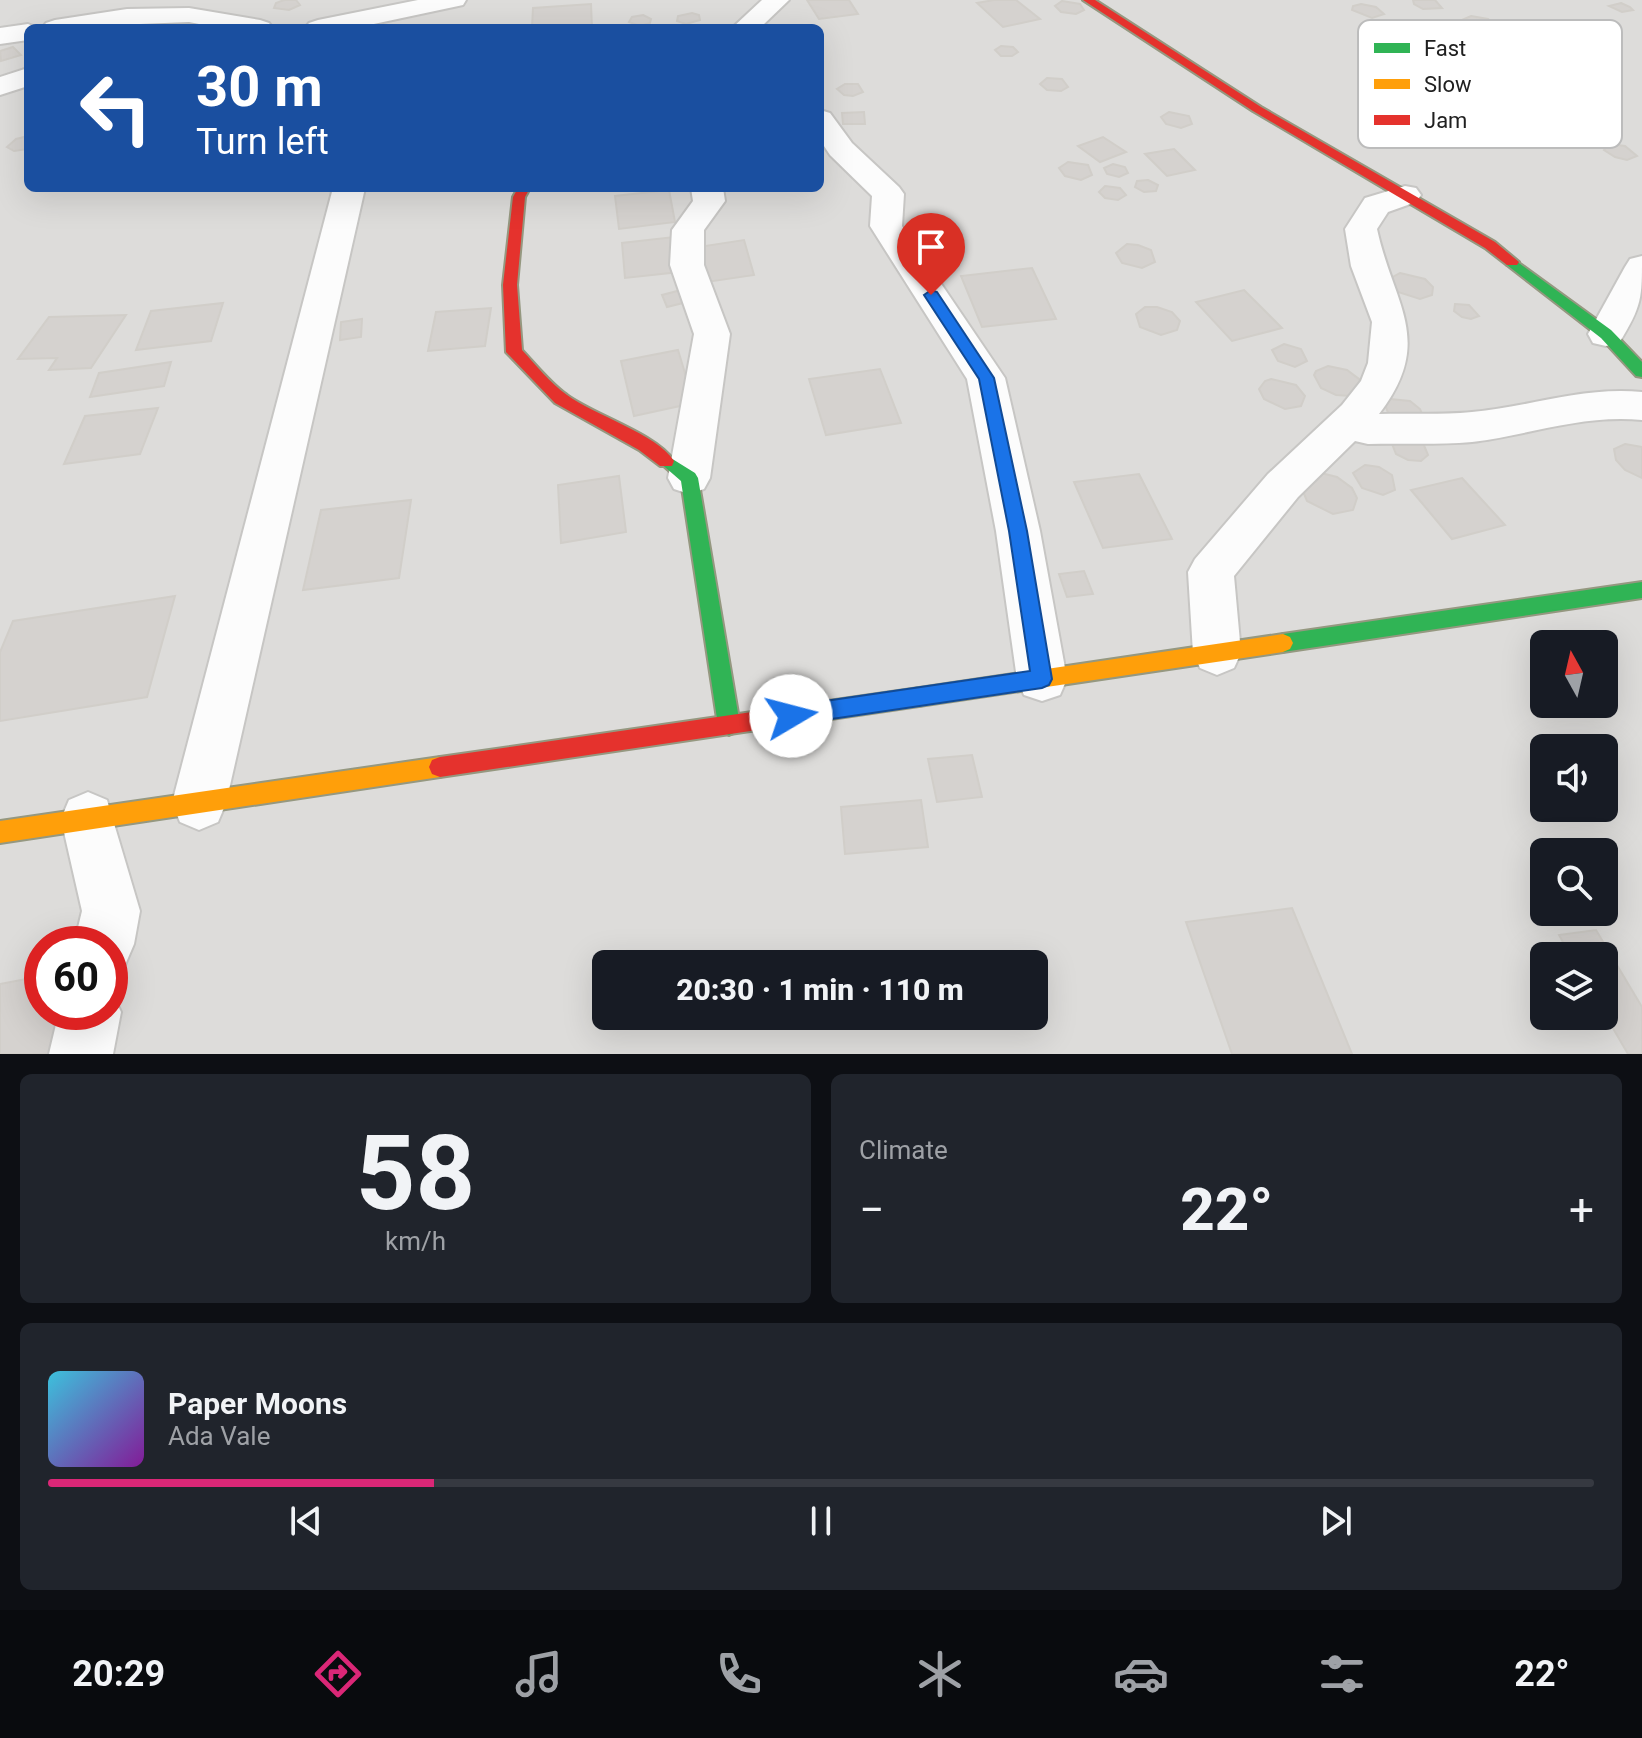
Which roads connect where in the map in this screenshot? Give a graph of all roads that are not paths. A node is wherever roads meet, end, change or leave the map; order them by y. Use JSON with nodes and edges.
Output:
{"nodes":[{"id":1,"x":240,"y":0,"type":"edge"},
{"id":2,"x":454,"y":0,"type":"edge"},
{"id":3,"x":777,"y":0,"type":"edge"},
{"id":4,"x":1088,"y":0,"type":"edge"},
{"id":5,"x":206,"y":18,"type":"junction"},
{"id":6,"x":81,"y":24,"type":"edge"},
{"id":7,"x":187,"y":24,"type":"edge"},
{"id":8,"x":238,"y":24,"type":"edge"},
{"id":9,"x":359,"y":24,"type":"edge"},
{"id":10,"x":749,"y":24,"type":"edge"},
{"id":11,"x":24,"y":33,"type":"edge"},
{"id":12,"x":0,"y":36,"type":"edge"},
{"id":13,"x":24,"y":79,"type":"edge"},
{"id":14,"x":0,"y":87,"type":"edge"},
{"id":15,"x":824,"y":125,"type":"edge"},
{"id":16,"x":348,"y":192,"type":"edge"},
{"id":17,"x":522,"y":192,"type":"edge"},
{"id":18,"x":708,"y":192,"type":"edge"},
{"id":19,"x":1405,"y":195,"type":"junction"},
{"id":20,"x":1642,"y":267,"type":"edge"},
{"id":21,"x":1606,"y":334,"type":"junction"},
{"id":22,"x":1642,"y":372,"type":"edge"},
{"id":23,"x":1642,"y":406,"type":"edge"},
{"id":24,"x":1350,"y":425,"type":"junction"},
{"id":25,"x":689,"y":478,"type":"junction"},
{"id":26,"x":1642,"y":590,"type":"edge"},
{"id":27,"x":1217,"y":653,"type":"junction"},
{"id":28,"x":1042,"y":679,"type":"junction"},
{"id":29,"x":729,"y":725,"type":"junction"},
{"id":30,"x":199,"y":803,"type":"junction"},
{"id":31,"x":88,"y":819,"type":"junction"},
{"id":32,"x":0,"y":832,"type":"edge"},
{"id":33,"x":108,"y":926,"type":"edge"},
{"id":34,"x":86,"y":1030,"type":"edge"},
{"id":35,"x":81,"y":1054,"type":"edge"}],
"edges":[{"from":1,"to":5,"type":"street"},
{"from":2,"to":9,"type":"street"},
{"from":3,"to":10,"type":"street"},
{"from":4,"to":19,"type":"street"},
{"from":5,"to":6,"type":"street"},
{"from":5,"to":7,"type":"street"},
{"from":5,"to":8,"type":"street"},
{"from":11,"to":12,"type":"street"},
{"from":13,"to":14,"type":"street"},
{"from":15,"to":28,"type":"street"},
{"from":16,"to":30,"type":"street"},
{"from":17,"to":25,"type":"street"},
{"from":18,"to":25,"type":"street"},
{"from":19,"to":21,"type":"street"},
{"from":19,"to":24,"type":"street"},
{"from":20,"to":21,"type":"street"},
{"from":21,"to":22,"type":"street"},
{"from":23,"to":24,"type":"street"},
{"from":24,"to":27,"type":"street"},
{"from":25,"to":29,"type":"street"},
{"from":26,"to":27,"type":"street"},
{"from":27,"to":28,"type":"street"},
{"from":28,"to":29,"type":"street"},
{"from":29,"to":30,"type":"street"},
{"from":30,"to":31,"type":"street"},
{"from":31,"to":32,"type":"street"},
{"from":31,"to":33,"type":"street"},
{"from":34,"to":35,"type":"street"}]}
